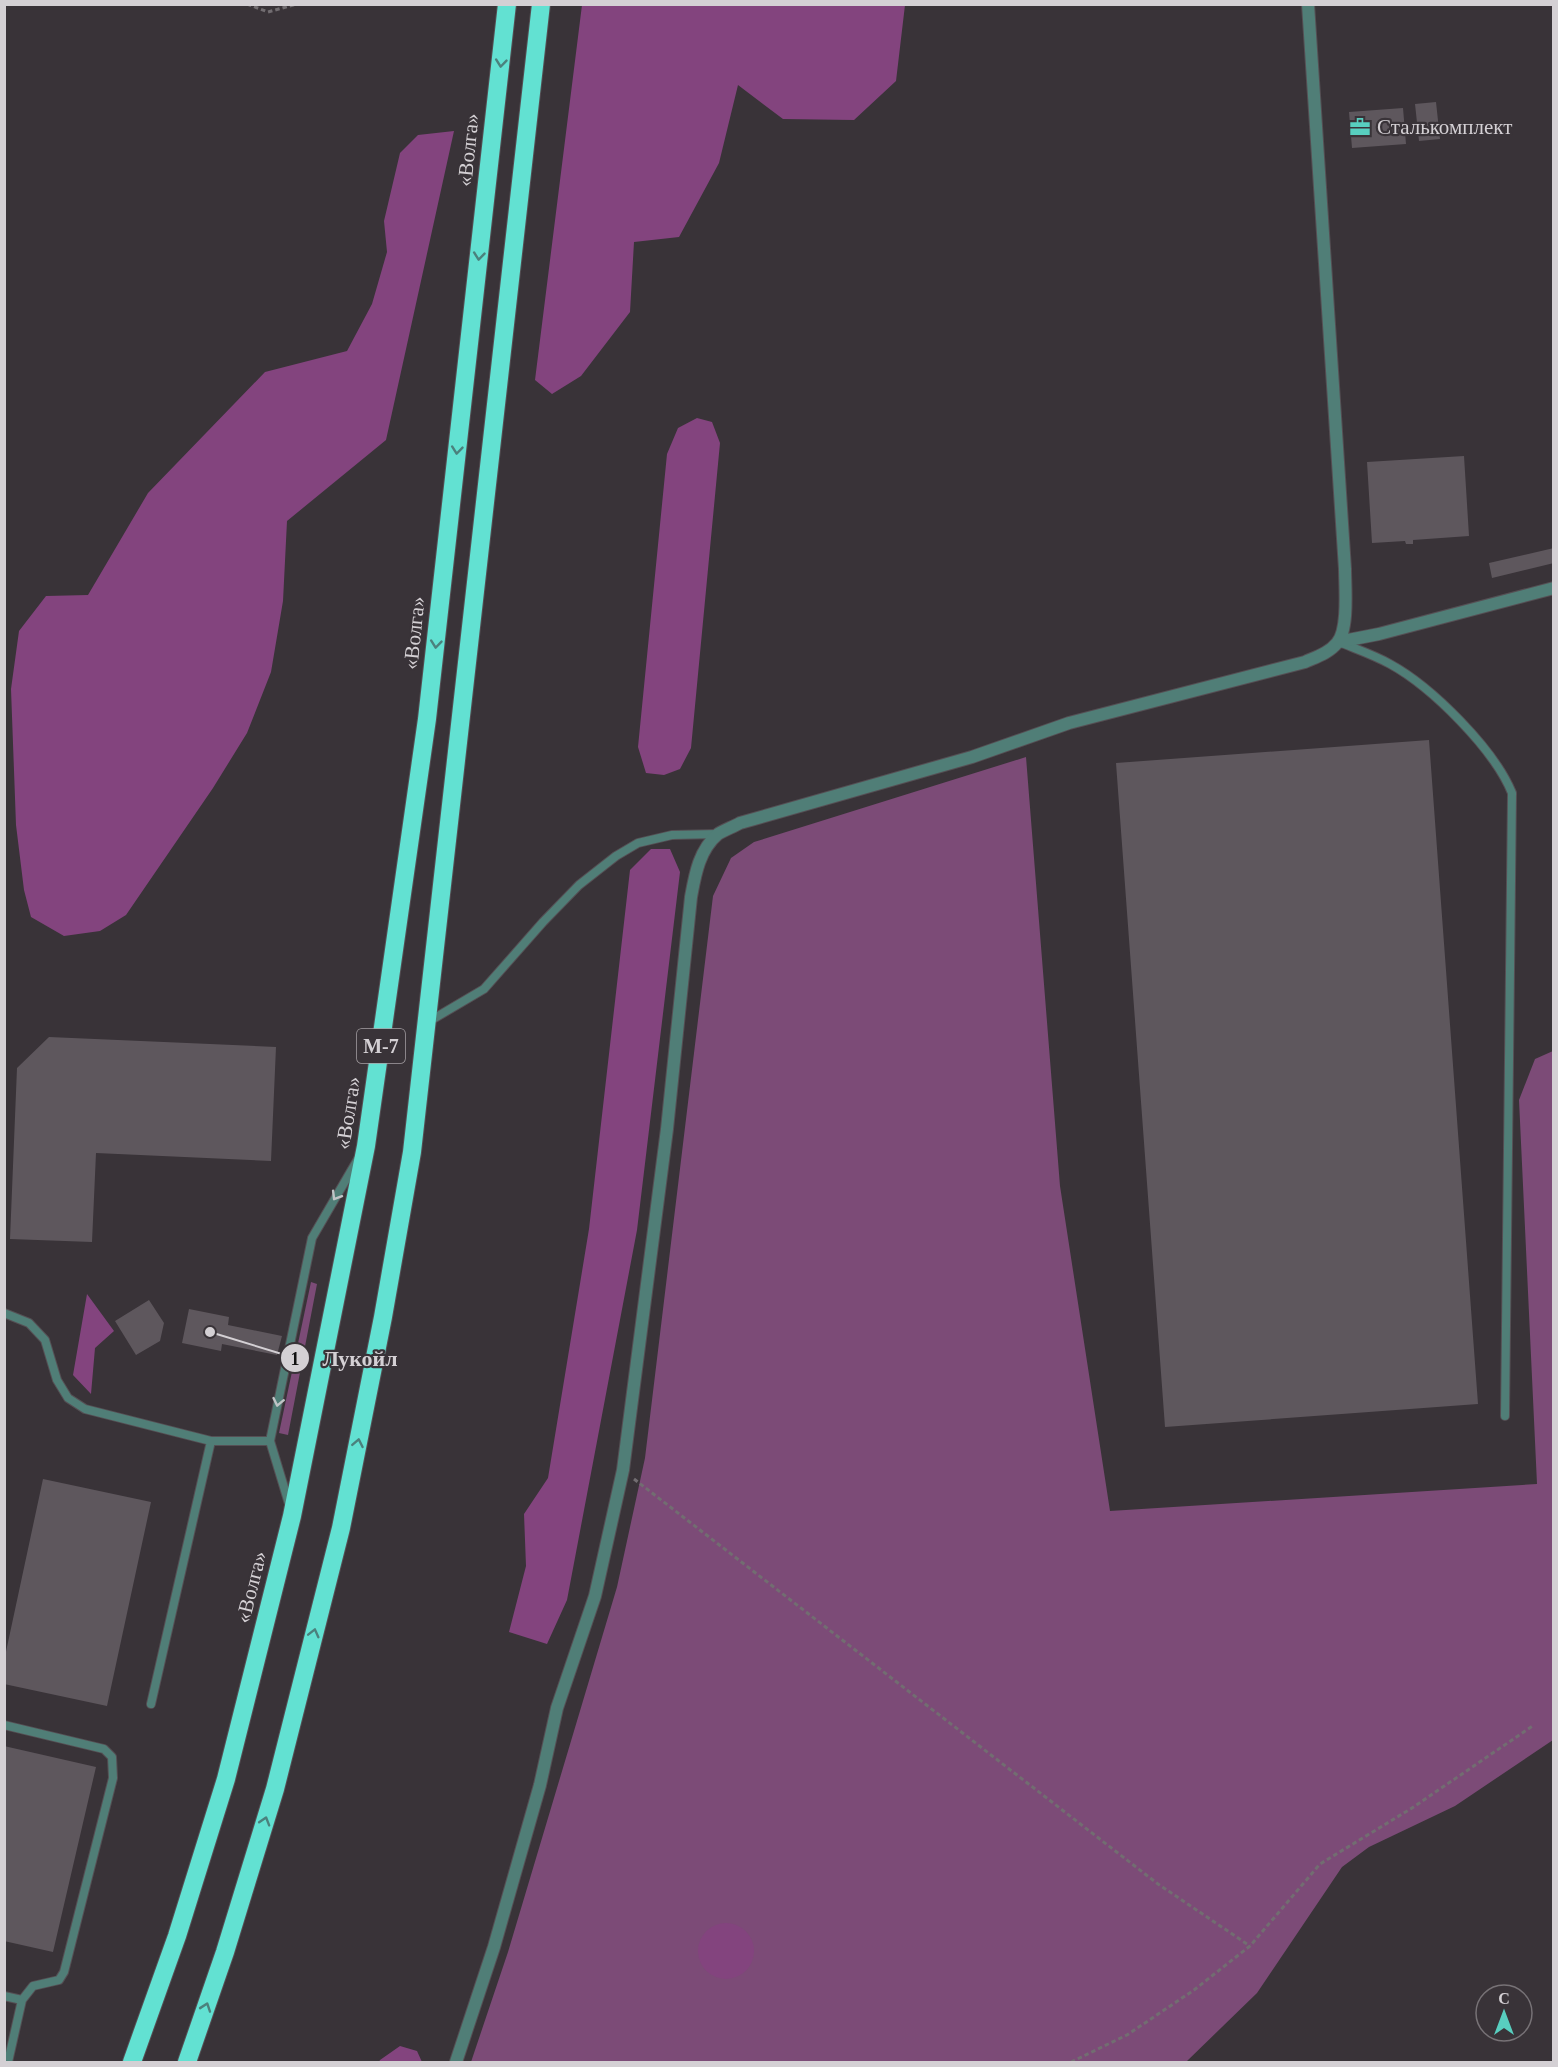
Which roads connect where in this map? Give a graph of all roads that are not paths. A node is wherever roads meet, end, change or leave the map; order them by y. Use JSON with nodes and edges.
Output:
{"nodes":[{"id":1,"x":507,"y":4,"type":"edge"},
{"id":2,"x":541,"y":4,"type":"edge"},
{"id":3,"x":1308,"y":4,"type":"edge"},
{"id":4,"x":1554,"y":588,"type":"edge"},
{"id":5,"x":1338,"y":642,"type":"junction"},
{"id":6,"x":718,"y":834,"type":"junction"},
{"id":7,"x":428,"y":1022,"type":"junction"},
{"id":8,"x":366,"y":1146,"type":"junction"},
{"id":9,"x":4,"y":1313,"type":"edge"},
{"id":10,"x":1505,"y":1416,"type":"dead end"},
{"id":11,"x":212,"y":1441,"type":"junction"},
{"id":12,"x":270,"y":1441,"type":"junction"},
{"id":13,"x":292,"y":1516,"type":"junction"},
{"id":14,"x":151,"y":1704,"type":"dead end"},
{"id":15,"x":4,"y":1725,"type":"edge"},
{"id":16,"x":4,"y":1996,"type":"edge"},
{"id":17,"x":22,"y":2000,"type":"junction"},
{"id":18,"x":8,"y":2062,"type":"edge"},
{"id":19,"x":132,"y":2062,"type":"edge"},
{"id":20,"x":187,"y":2062,"type":"edge"},
{"id":21,"x":456,"y":2062,"type":"edge"}],
"edges":[{"from":1,"to":8,"type":"highway","name":"«Волга»","number":"М-7","one_way":true},
{"from":2,"to":7,"type":"highway","number":"М-7"},
{"from":3,"to":5,"type":"street"},
{"from":4,"to":5,"type":"street"},
{"from":5,"to":6,"type":"street"},
{"from":5,"to":10,"type":"lane"},
{"from":6,"to":7,"type":"lane"},
{"from":6,"to":21,"type":"street"},
{"from":20,"to":7,"type":"highway","number":"М-7","one_way":true},
{"from":8,"to":12,"type":"lane","one_way":true},
{"from":8,"to":13,"type":"highway","name":"«Волга»","number":"М-7"},
{"from":9,"to":11,"type":"lane"},
{"from":11,"to":12,"type":"lane"},
{"from":11,"to":14,"type":"lane"},
{"from":12,"to":13,"type":"lane"},
{"from":13,"to":19,"type":"highway","name":"«Волга»","number":"М-7"},
{"from":15,"to":17,"type":"lane"},
{"from":16,"to":17,"type":"lane"},
{"from":17,"to":18,"type":"lane"}]}
